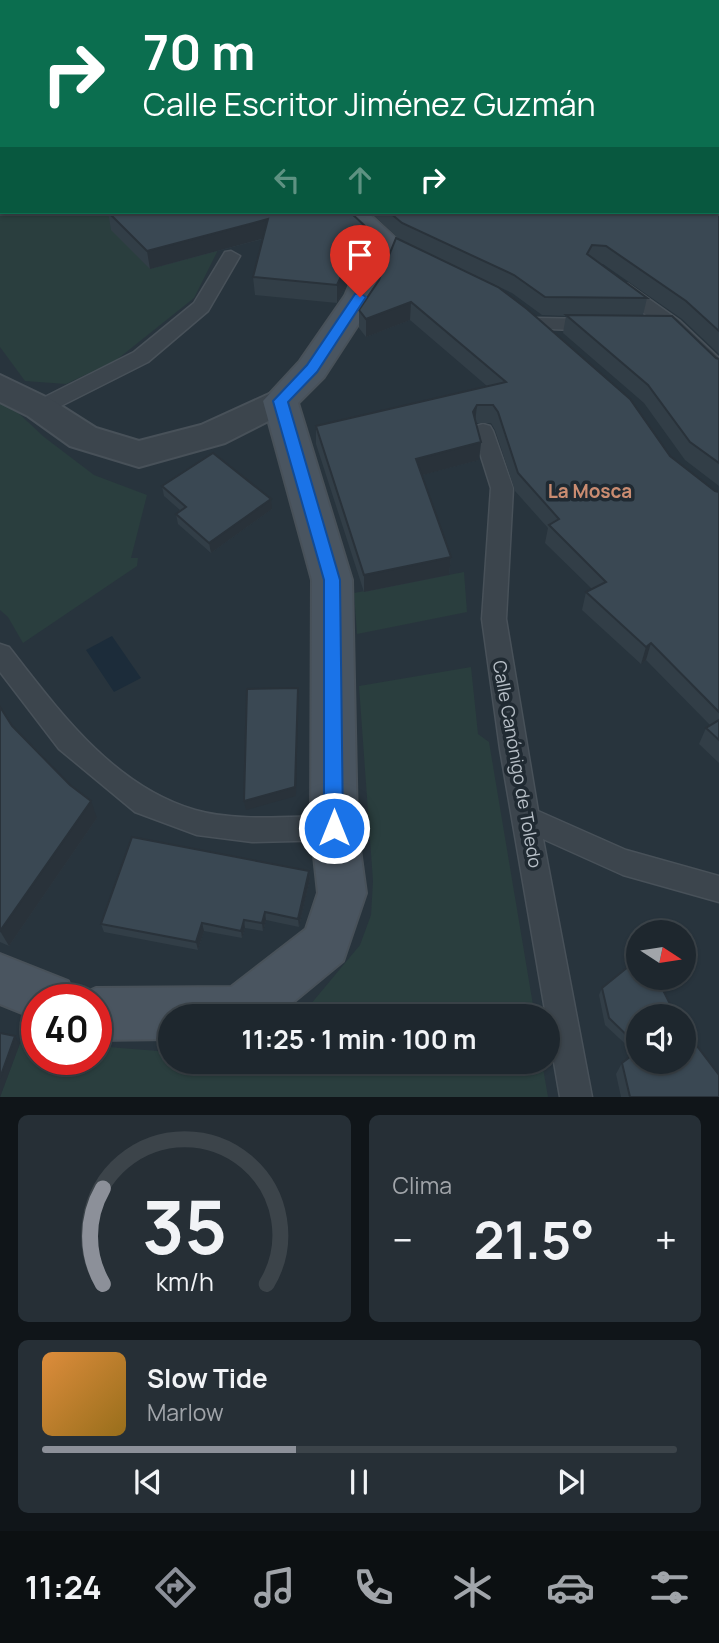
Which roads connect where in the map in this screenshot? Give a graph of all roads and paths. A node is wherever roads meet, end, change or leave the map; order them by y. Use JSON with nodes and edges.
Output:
{"nodes":[{"id":1,"x":353,"y":214,"type":"edge"},
{"id":2,"x":231,"y":256,"type":"dead end"},
{"id":3,"x":607,"y":278,"type":"edge"},
{"id":4,"x":530,"y":319,"type":"joint"},
{"id":5,"x":619,"y":325,"type":"edge"},
{"id":6,"x":646,"y":325,"type":"edge"},
{"id":7,"x":673,"y":325,"type":"junction"},
{"id":8,"x":562,"y":345,"type":"edge"},
{"id":9,"x":719,"y":369,"type":"edge"},
{"id":10,"x":0,"y":387,"type":"edge"},
{"id":11,"x":280,"y":401,"type":"junction"},
{"id":12,"x":40,"y":408,"type":"junction"},
{"id":13,"x":483,"y":431,"type":"dead end"},
{"id":14,"x":0,"y":654,"type":"edge"},
{"id":15,"x":527,"y":818,"type":"junction"},
{"id":16,"x":334,"y":828,"type":"junction"},
{"id":17,"x":719,"y":889,"type":"edge"},
{"id":18,"x":0,"y":979,"type":"edge"},
{"id":19,"x":21,"y":987,"type":"edge"},
{"id":20,"x":112,"y":1014,"type":"edge"},
{"id":21,"x":576,"y":1097,"type":"edge"}],
"edges":[{"from":1,"to":11,"type":"street"},
{"from":2,"to":12,"type":"lane"},
{"from":3,"to":7,"type":"lane"},
{"from":4,"to":5,"type":"lane"},
{"from":4,"to":8,"type":"lane"},
{"from":6,"to":7,"type":"lane"},
{"from":7,"to":9,"type":"lane"},
{"from":10,"to":12,"type":"street"},
{"from":11,"to":12,"type":"street"},
{"from":11,"to":16,"type":"street"},
{"from":13,"to":15,"type":"lane","name":"Calle Canónigo de Toledo"},
{"from":14,"to":16,"type":"lane"},
{"from":15,"to":17,"type":"lane"},
{"from":15,"to":21,"type":"lane","name":"Calle Canónigo de Toledo"},
{"from":16,"to":20,"type":"street"},
{"from":18,"to":19,"type":"street"}]}
